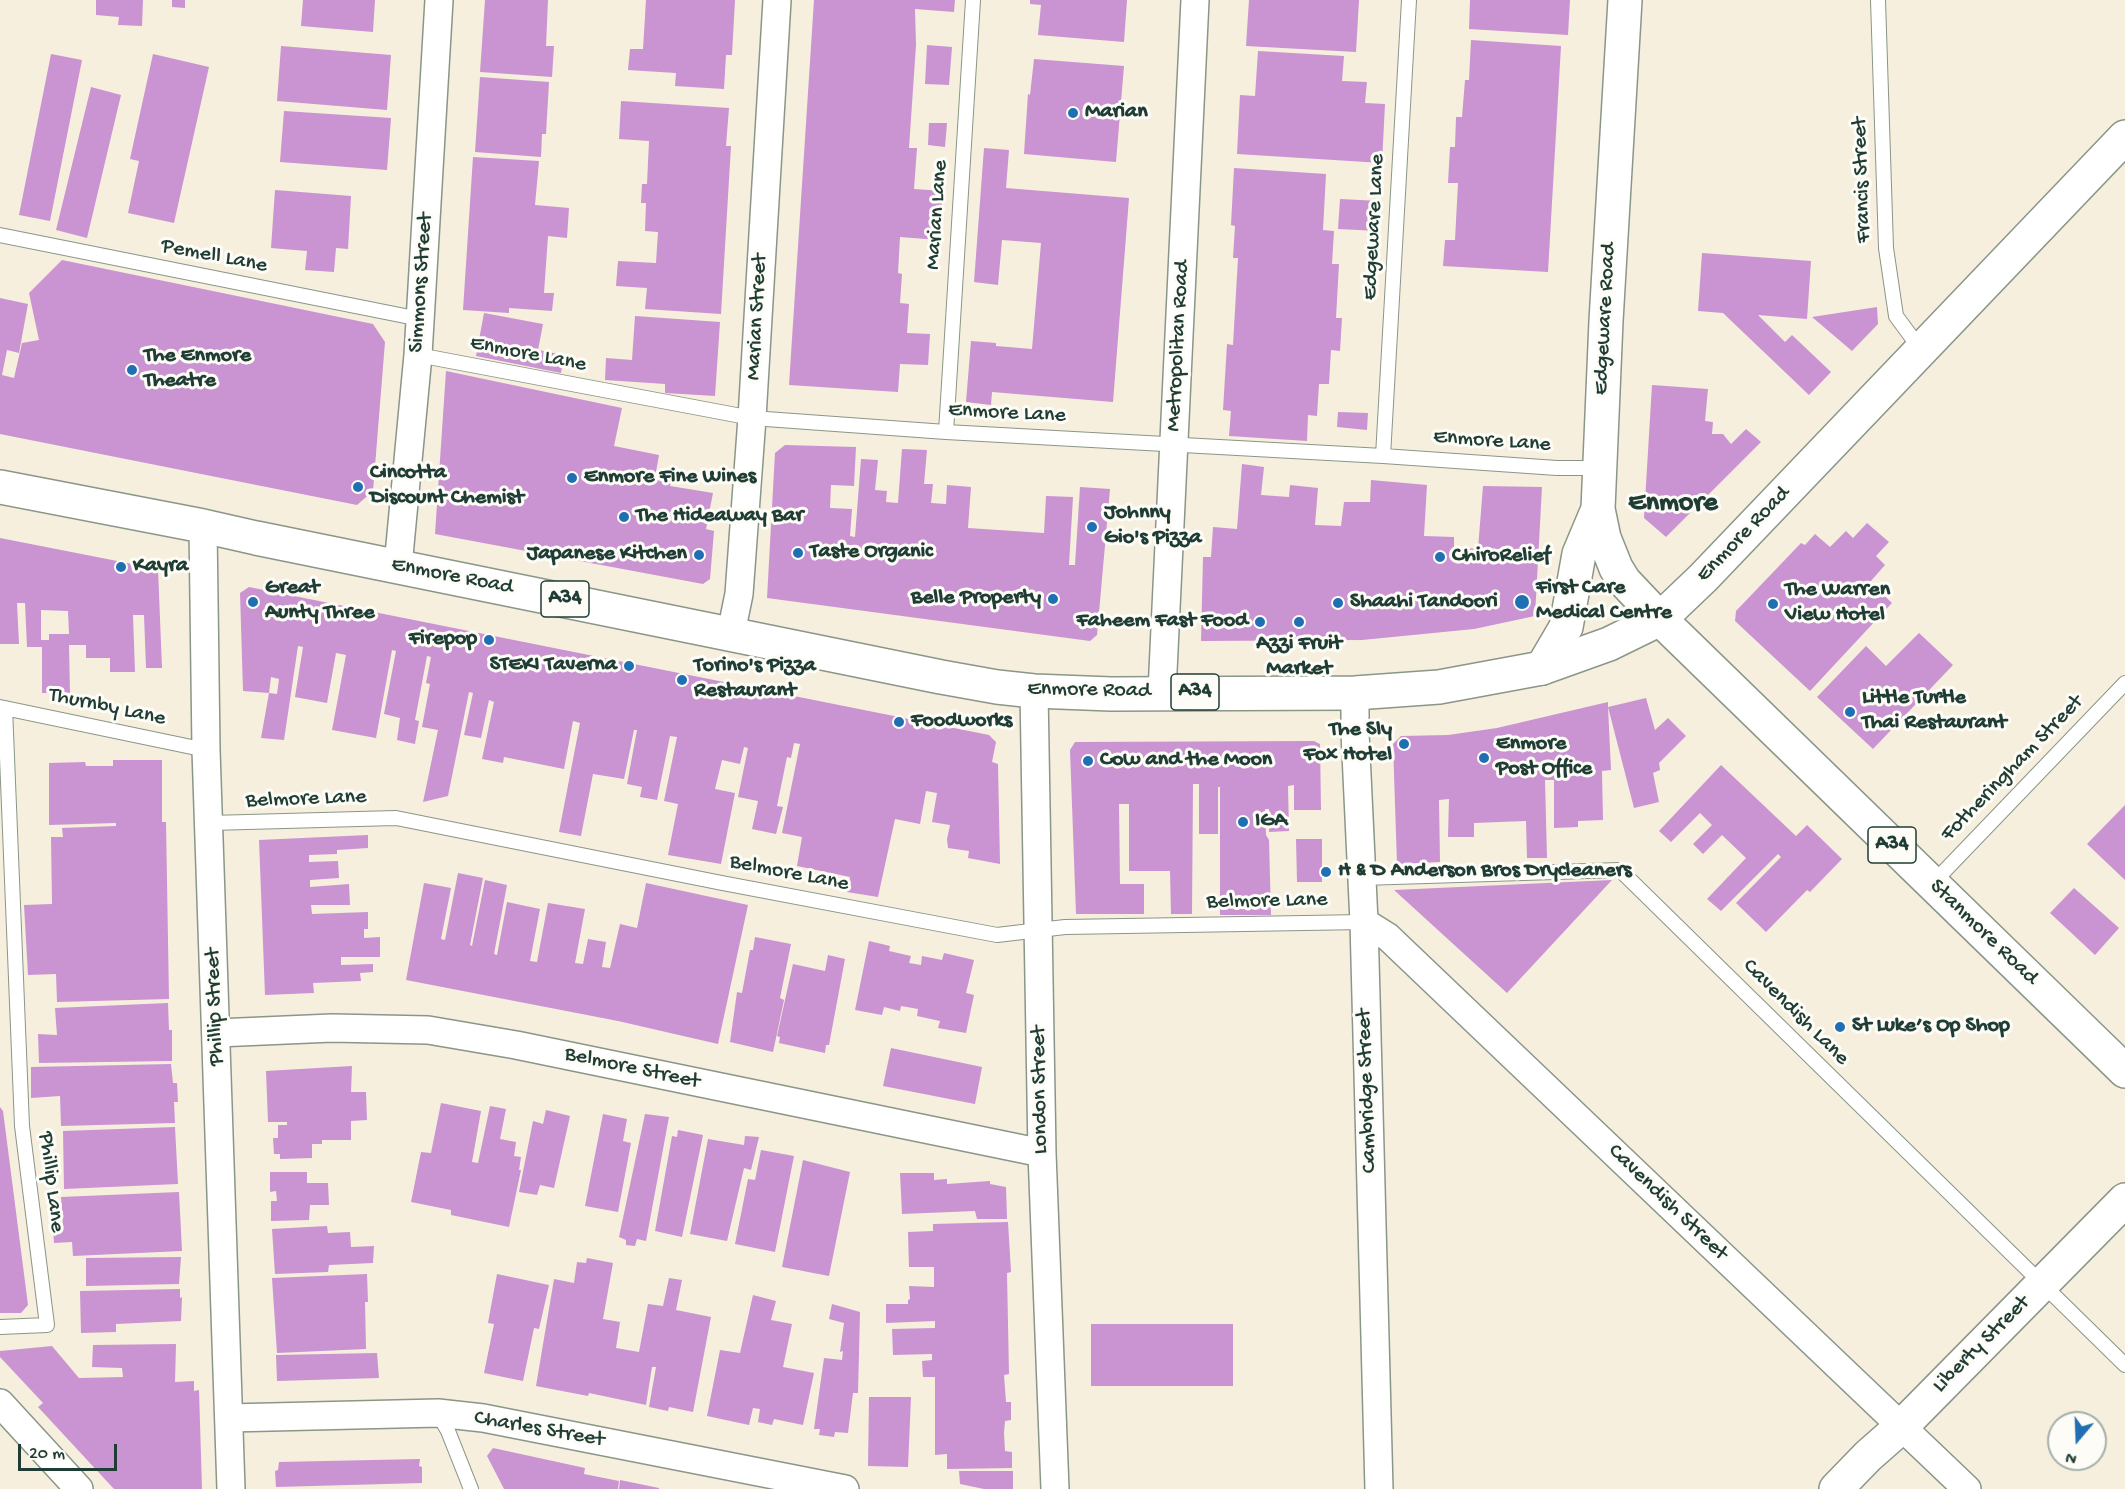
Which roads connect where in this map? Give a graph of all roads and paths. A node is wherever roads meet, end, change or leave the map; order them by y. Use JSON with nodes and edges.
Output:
{"nodes":[{"id":1,"x":439,"y":0,"type":"edge"},
{"id":2,"x":777,"y":0,"type":"edge"},
{"id":3,"x":973,"y":0,"type":"edge"},
{"id":4,"x":1195,"y":0,"type":"edge"},
{"id":5,"x":1409,"y":0,"type":"edge"},
{"id":6,"x":1624,"y":0,"type":"edge"},
{"id":7,"x":1878,"y":0,"type":"edge"},
{"id":8,"x":2125,"y":137,"type":"edge"},
{"id":9,"x":0,"y":235,"type":"edge"},
{"id":10,"x":420,"y":319,"type":"junction"},
{"id":11,"x":1922,"y":350,"type":"junction"},
{"id":12,"x":418,"y":356,"type":"junction"},
{"id":13,"x":752,"y":418,"type":"junction"},
{"id":14,"x":946,"y":432,"type":"junction"},
{"id":15,"x":1174,"y":445,"type":"junction"},
{"id":16,"x":1383,"y":456,"type":"junction"},
{"id":17,"x":1599,"y":468,"type":"junction"},
{"id":18,"x":0,"y":487,"type":"edge"},
{"id":19,"x":1598,"y":509,"type":"junction"},
{"id":20,"x":203,"y":526,"type":"junction"},
{"id":21,"x":398,"y":566,"type":"junction"},
{"id":22,"x":1660,"y":619,"type":"junction"},
{"id":23,"x":731,"y":633,"type":"junction"},
{"id":24,"x":1542,"y":668,"type":"junction"},
{"id":25,"x":2125,"y":683,"type":"edge"},
{"id":26,"x":1034,"y":691,"type":"junction"},
{"id":27,"x":1162,"y":692,"type":"junction"},
{"id":28,"x":1355,"y":693,"type":"junction"},
{"id":29,"x":3,"y":708,"type":"edge"},
{"id":30,"x":206,"y":750,"type":"junction"},
{"id":31,"x":210,"y":824,"type":"junction"},
{"id":32,"x":1362,"y":878,"type":"junction"},
{"id":33,"x":1932,"y":884,"type":"junction"},
{"id":34,"x":1364,"y":922,"type":"junction"},
{"id":35,"x":1039,"y":930,"type":"junction"},
{"id":36,"x":217,"y":1033,"type":"junction"},
{"id":37,"x":2125,"y":1071,"type":"edge"},
{"id":38,"x":1042,"y":1153,"type":"junction"},
{"id":39,"x":2125,"y":1200,"type":"edge"},
{"id":40,"x":2042,"y":1285,"type":"junction"},
{"id":41,"x":0,"y":1327,"type":"edge"},
{"id":42,"x":2125,"y":1365,"type":"edge"},
{"id":43,"x":0,"y":1403,"type":"edge"},
{"id":44,"x":438,"y":1413,"type":"junction"},
{"id":45,"x":229,"y":1418,"type":"junction"},
{"id":46,"x":1901,"y":1427,"type":"junction"},
{"id":47,"x":79,"y":1489,"type":"edge"},
{"id":48,"x":231,"y":1489,"type":"edge"},
{"id":49,"x":471,"y":1489,"type":"edge"},
{"id":50,"x":844,"y":1489,"type":"edge"},
{"id":51,"x":1055,"y":1489,"type":"edge"},
{"id":52,"x":1379,"y":1489,"type":"edge"},
{"id":53,"x":1836,"y":1489,"type":"edge"},
{"id":54,"x":1967,"y":1489,"type":"edge"}],
"edges":[{"from":1,"to":10,"type":"street","name":"Simmons Street"},
{"from":2,"to":13,"type":"street","name":"Marian Street"},
{"from":3,"to":14,"type":"lane","name":"Marian Lane"},
{"from":4,"to":15,"type":"street","name":"Metropolitan Road"},
{"from":5,"to":16,"type":"lane","name":"Edgeware Lane"},
{"from":6,"to":17,"type":"main road","name":"Edgeware Road"},
{"from":7,"to":11,"type":"lane","name":"Francis Street"},
{"from":8,"to":11,"type":"main road","name":"Enmore Road"},
{"from":9,"to":10,"type":"lane","name":"Pemell Lane"},
{"from":10,"to":12,"type":"street","name":"Simmons Street"},
{"from":11,"to":22,"type":"main road","name":"Enmore Road"},
{"from":12,"to":13,"type":"lane","name":"Enmore Lane"},
{"from":12,"to":21,"type":"street","name":"Simmons Street"},
{"from":13,"to":14,"type":"lane","name":"Enmore Lane"},
{"from":13,"to":23,"type":"street","name":"Marian Street"},
{"from":14,"to":15,"type":"lane","name":"Enmore Lane"},
{"from":15,"to":16,"type":"lane","name":"Enmore Lane"},
{"from":15,"to":27,"type":"street","name":"Metropolitan Road"},
{"from":16,"to":17,"type":"lane","name":"Enmore Lane"},
{"from":17,"to":19,"type":"main road","name":"Edgeware Road"},
{"from":18,"to":20,"type":"main road","name":"Enmore Road","number":"A34"},
{"from":19,"to":22,"type":"main road","name":"Edgeware Road"},
{"from":19,"to":24,"type":"main road"},
{"from":20,"to":21,"type":"main road","name":"Enmore Road","number":"A34"},
{"from":20,"to":30,"type":"street","name":"Phillip Street"},
{"from":21,"to":23,"type":"main road","name":"Enmore Road","number":"A34"},
{"from":22,"to":24,"type":"main road","name":"Enmore Road","number":"A34"},
{"from":22,"to":33,"type":"main road","name":"Stanmore Road","number":"A34"},
{"from":23,"to":26,"type":"main road","name":"Enmore Road","number":"A34"},
{"from":24,"to":28,"type":"main road","name":"Enmore Road","number":"A34"},
{"from":25,"to":33,"type":"lane","name":"Fotheringham Street"},
{"from":26,"to":27,"type":"main road","name":"Enmore Road","number":"A34"},
{"from":26,"to":35,"type":"street","name":"London Street"},
{"from":27,"to":28,"type":"main road","name":"Enmore Road","number":"A34"},
{"from":28,"to":32,"type":"street","name":"Cambridge Street"},
{"from":29,"to":30,"type":"lane","name":"Thurnby Lane"},
{"from":29,"to":41,"type":"lane","name":"Phillip Lane"},
{"from":30,"to":31,"type":"street","name":"Phillip Street"},
{"from":31,"to":35,"type":"lane","name":"Belmore Lane"},
{"from":31,"to":36,"type":"street","name":"Phillip Street"},
{"from":32,"to":34,"type":"street","name":"Cambridge Street"},
{"from":32,"to":40,"type":"lane","name":"Cavendish Lane"},
{"from":33,"to":37,"type":"main road","name":"Stanmore Road","number":"A34"},
{"from":34,"to":35,"type":"lane","name":"Belmore Lane"},
{"from":34,"to":46,"type":"street","name":"Cavendish Street"},
{"from":34,"to":52,"type":"street","name":"Cambridge Street"},
{"from":35,"to":38,"type":"street","name":"London Street"},
{"from":36,"to":38,"type":"street","name":"Belmore Street"},
{"from":36,"to":45,"type":"street","name":"Phillip Street"},
{"from":38,"to":51,"type":"street","name":"London Street"},
{"from":39,"to":40,"type":"main road","name":"Liberty Street"},
{"from":40,"to":42,"type":"lane","name":"Cavendish Lane"},
{"from":40,"to":46,"type":"main road","name":"Liberty Street"},
{"from":43,"to":47,"type":"street"},
{"from":44,"to":45,"type":"street","name":"Charles Street"},
{"from":44,"to":49,"type":"lane"},
{"from":44,"to":50,"type":"street","name":"Charles Street"},
{"from":45,"to":48,"type":"street","name":"Phillip Street"},
{"from":46,"to":53,"type":"main road","name":"Liberty Street"},
{"from":46,"to":54,"type":"street","name":"Cavendish Street"}]}
